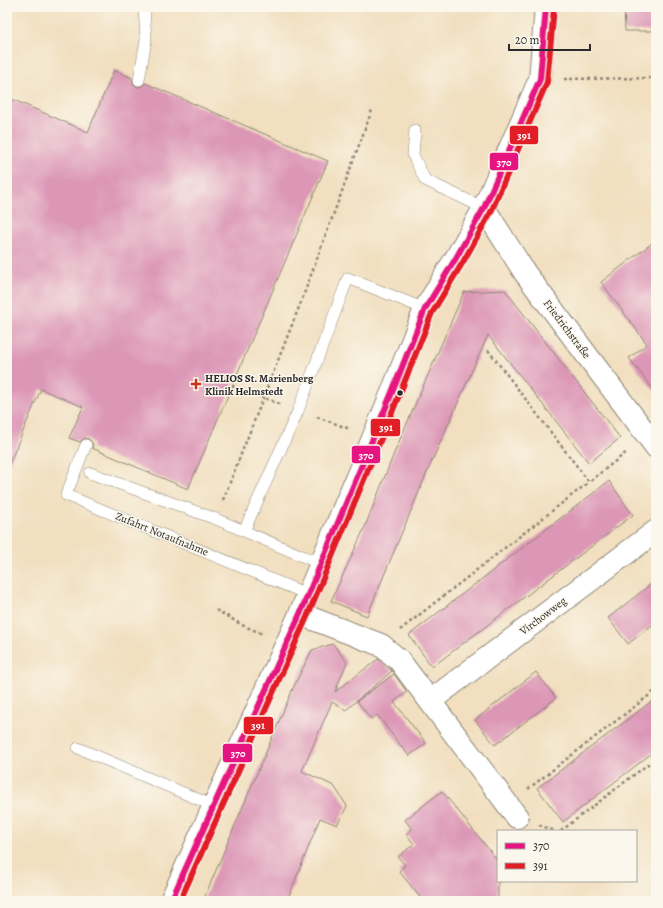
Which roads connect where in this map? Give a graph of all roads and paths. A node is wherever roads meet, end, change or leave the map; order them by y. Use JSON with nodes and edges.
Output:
{"nodes":[{"id":1,"x":144,"y":7,"type":"edge"},
{"id":2,"x":546,"y":7,"type":"edge"},
{"id":3,"x":656,"y":78,"type":"edge"},
{"id":4,"x":540,"y":79,"type":"junction"},
{"id":5,"x":139,"y":80,"type":"dead end"},
{"id":6,"x":372,"y":110,"type":"dead end"},
{"id":7,"x":415,"y":130,"type":"dead end"},
{"id":8,"x":484,"y":208,"type":"junction"},
{"id":9,"x":425,"y":309,"type":"junction"},
{"id":10,"x":488,"y":350,"type":"dead end"},
{"id":11,"x":652,"y":441,"type":"edge"},
{"id":12,"x":86,"y":445,"type":"dead end"},
{"id":13,"x":90,"y":473,"type":"dead end"},
{"id":14,"x":589,"y":482,"type":"junction"},
{"id":15,"x":216,"y":519,"type":"junction"},
{"id":16,"x":244,"y":530,"type":"junction"},
{"id":17,"x":656,"y":531,"type":"edge"},
{"id":18,"x":321,"y":564,"type":"junction"},
{"id":19,"x":304,"y":604,"type":"junction"},
{"id":20,"x":216,"y":610,"type":"dead end"},
{"id":21,"x":263,"y":634,"type":"dead end"},
{"id":22,"x":381,"y":644,"type":"junction"},
{"id":23,"x":656,"y":690,"type":"edge"},
{"id":24,"x":430,"y":701,"type":"junction"},
{"id":25,"x":78,"y":748,"type":"dead end"},
{"id":26,"x":656,"y":758,"type":"edge"},
{"id":27,"x":214,"y":806,"type":"junction"},
{"id":28,"x":512,"y":810,"type":"joint"},
{"id":29,"x":562,"y":830,"type":"edge"},
{"id":30,"x":172,"y":901,"type":"edge"}],
"edges":[{"from":1,"to":5,"type":"lane"},
{"from":2,"to":4,"type":"street"},
{"from":3,"to":4,"type":"path"},
{"from":4,"to":8,"type":"street"},
{"from":6,"to":15,"type":"path"},
{"from":7,"to":8,"type":"lane"},
{"from":8,"to":9,"type":"street"},
{"from":8,"to":11,"type":"street","name":"Friedrichstraße"},
{"from":9,"to":16,"type":"lane"},
{"from":9,"to":18,"type":"street"},
{"from":10,"to":14,"type":"path"},
{"from":11,"to":14,"type":"path"},
{"from":12,"to":19,"type":"lane","name":"Zufahrt Notaufnahme"},
{"from":13,"to":15,"type":"lane"},
{"from":14,"to":22,"type":"path"},
{"from":15,"to":16,"type":"lane"},
{"from":16,"to":18,"type":"lane"},
{"from":17,"to":24,"type":"street","name":"Virchowweg"},
{"from":18,"to":19,"type":"street"},
{"from":19,"to":22,"type":"street"},
{"from":19,"to":27,"type":"street"},
{"from":20,"to":21,"type":"path"},
{"from":22,"to":24,"type":"street"},
{"from":23,"to":28,"type":"path"},
{"from":24,"to":28,"type":"street"},
{"from":25,"to":27,"type":"lane"},
{"from":26,"to":29,"type":"path"},
{"from":27,"to":30,"type":"street"}]}
